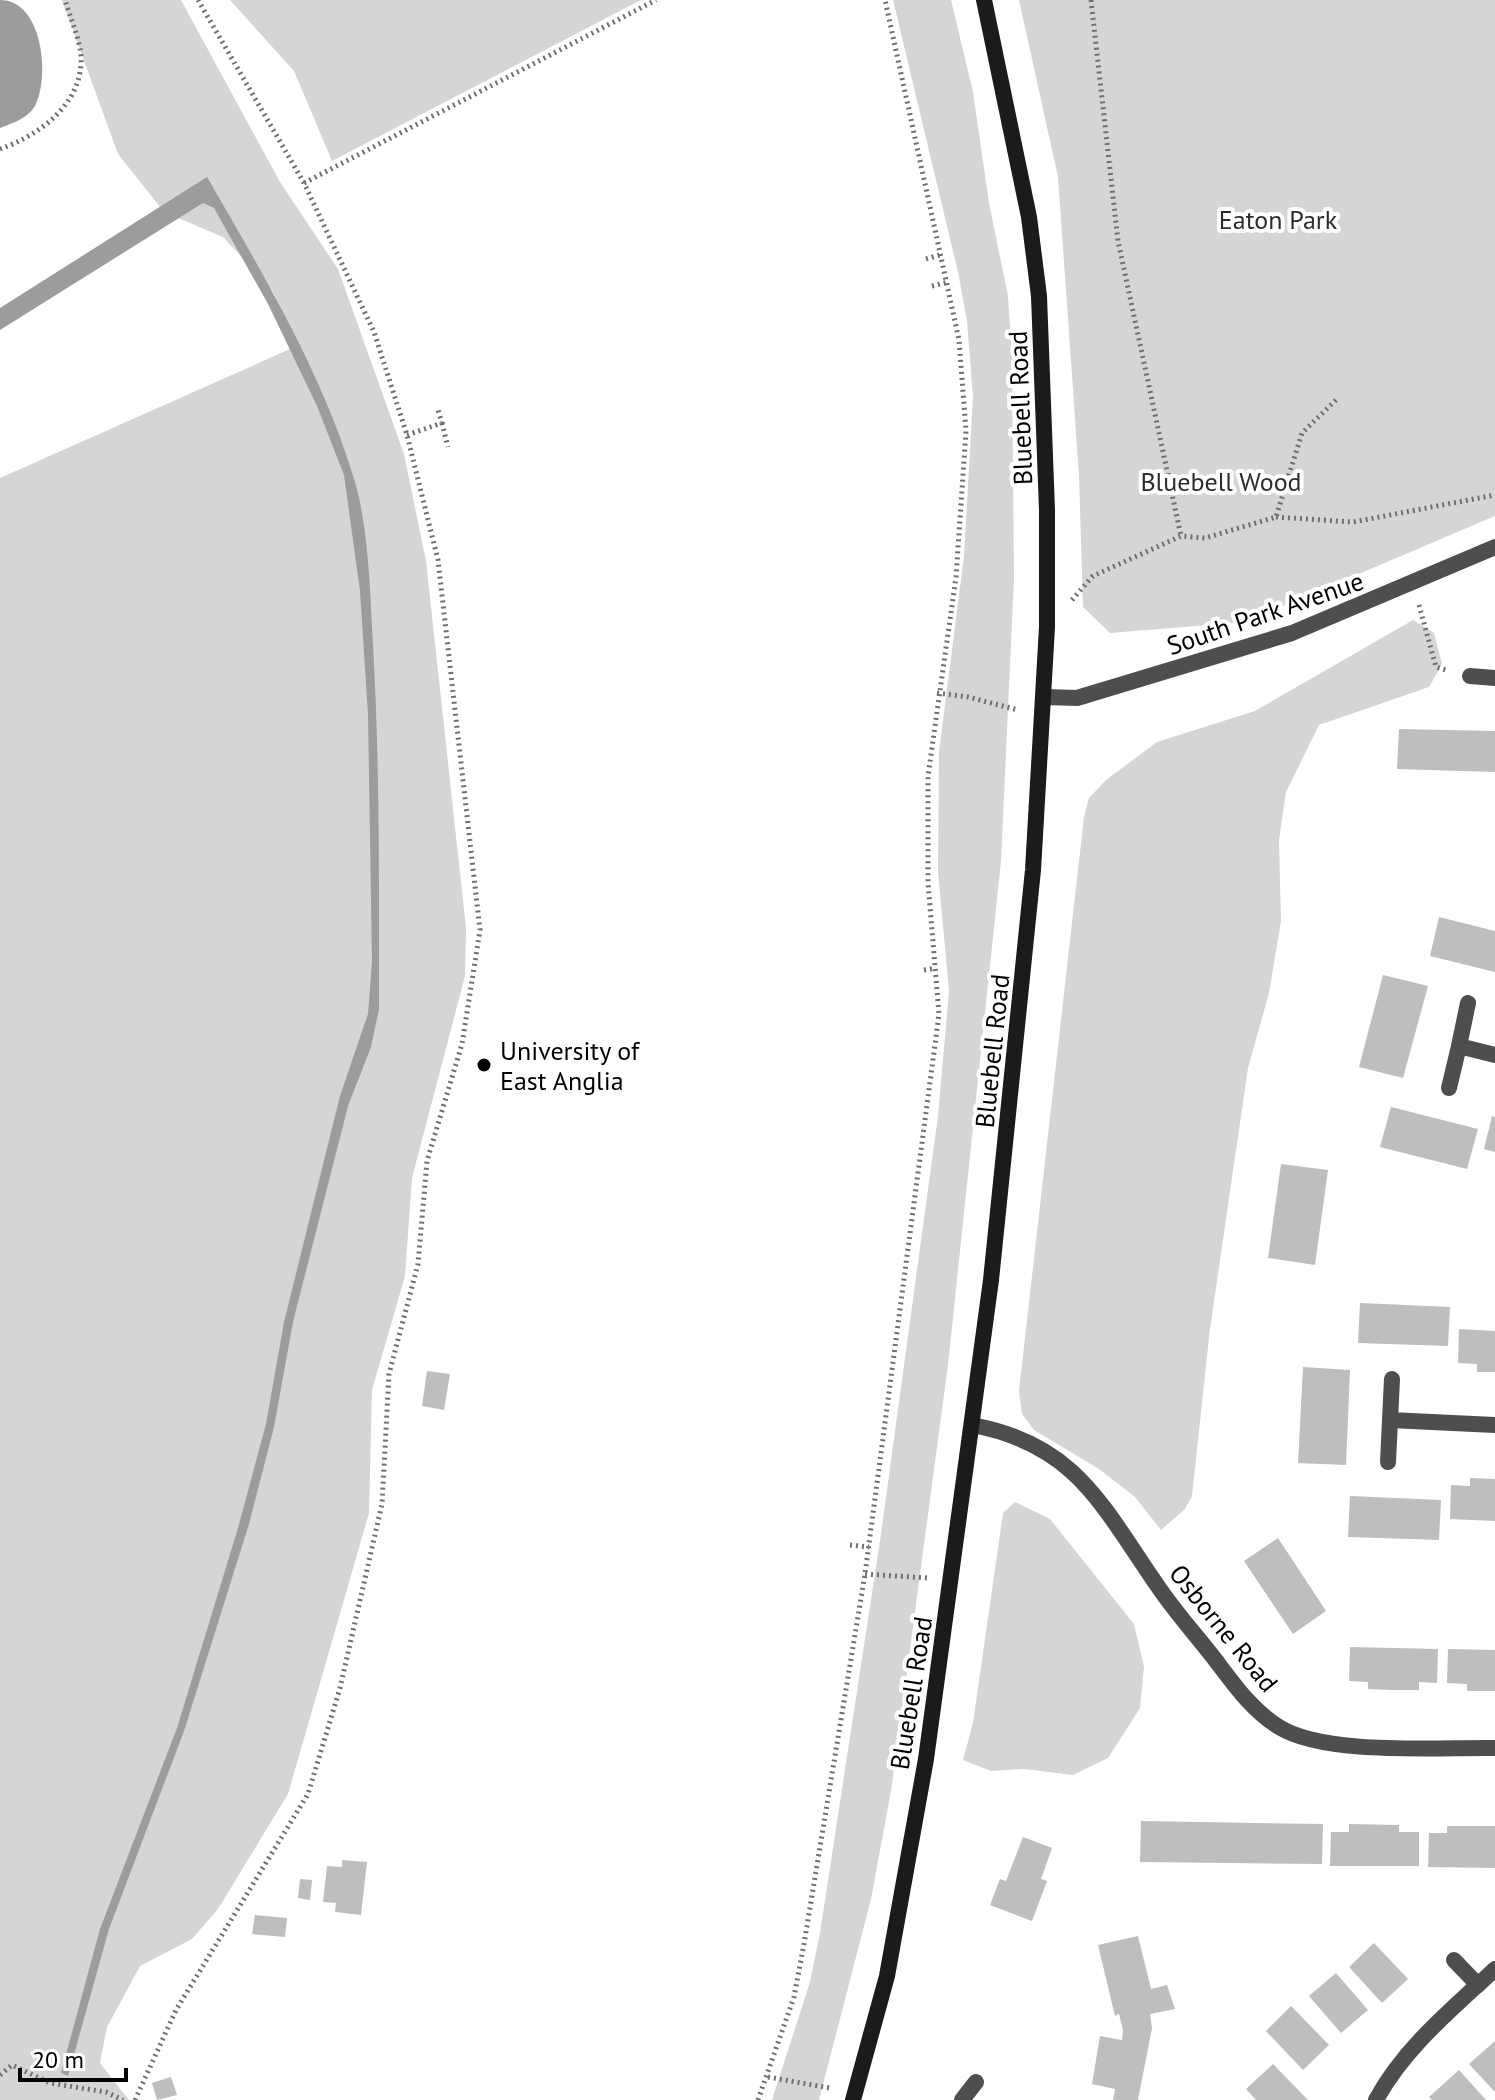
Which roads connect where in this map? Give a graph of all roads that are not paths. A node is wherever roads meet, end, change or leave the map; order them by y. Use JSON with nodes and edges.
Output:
{"nodes":[{"id":1,"x":984,"y":0,"type":"edge"},
{"id":2,"x":1495,"y":547,"type":"edge"},
{"id":3,"x":1470,"y":676,"type":"dead end"},
{"id":4,"x":1495,"y":678,"type":"edge"},
{"id":5,"x":1044,"y":697,"type":"junction"},
{"id":6,"x":1468,"y":1003,"type":"dead end"},
{"id":7,"x":1459,"y":1046,"type":"junction"},
{"id":8,"x":1495,"y":1055,"type":"edge"},
{"id":9,"x":1449,"y":1088,"type":"dead end"},
{"id":10,"x":1392,"y":1379,"type":"dead end"},
{"id":11,"x":1390,"y":1420,"type":"junction"},
{"id":12,"x":972,"y":1425,"type":"junction"},
{"id":13,"x":1495,"y":1425,"type":"edge"},
{"id":14,"x":1388,"y":1462,"type":"dead end"},
{"id":15,"x":1495,"y":1748,"type":"edge"},
{"id":16,"x":1454,"y":1960,"type":"dead end"},
{"id":17,"x":1495,"y":1969,"type":"edge"},
{"id":18,"x":1478,"y":1985,"type":"junction"},
{"id":19,"x":976,"y":2082,"type":"dead end"},
{"id":20,"x":853,"y":2100,"type":"edge"},
{"id":21,"x":962,"y":2100,"type":"edge"},
{"id":22,"x":1376,"y":2100,"type":"edge"}],
"edges":[{"from":1,"to":5,"type":"street","name":"Bluebell Road"},
{"from":2,"to":5,"type":"street","name":"South Park Avenue"},
{"from":3,"to":4,"type":"street"},
{"from":5,"to":12,"type":"street","name":"Bluebell Road"},
{"from":6,"to":7,"type":"street"},
{"from":7,"to":8,"type":"street"},
{"from":7,"to":9,"type":"street"},
{"from":10,"to":11,"type":"street"},
{"from":11,"to":13,"type":"street"},
{"from":11,"to":14,"type":"street"},
{"from":12,"to":15,"type":"street","name":"Osborne Road"},
{"from":12,"to":20,"type":"street","name":"Bluebell Road"},
{"from":16,"to":18,"type":"street"},
{"from":17,"to":18,"type":"street"},
{"from":18,"to":22,"type":"street"},
{"from":19,"to":21,"type":"street"}]}
